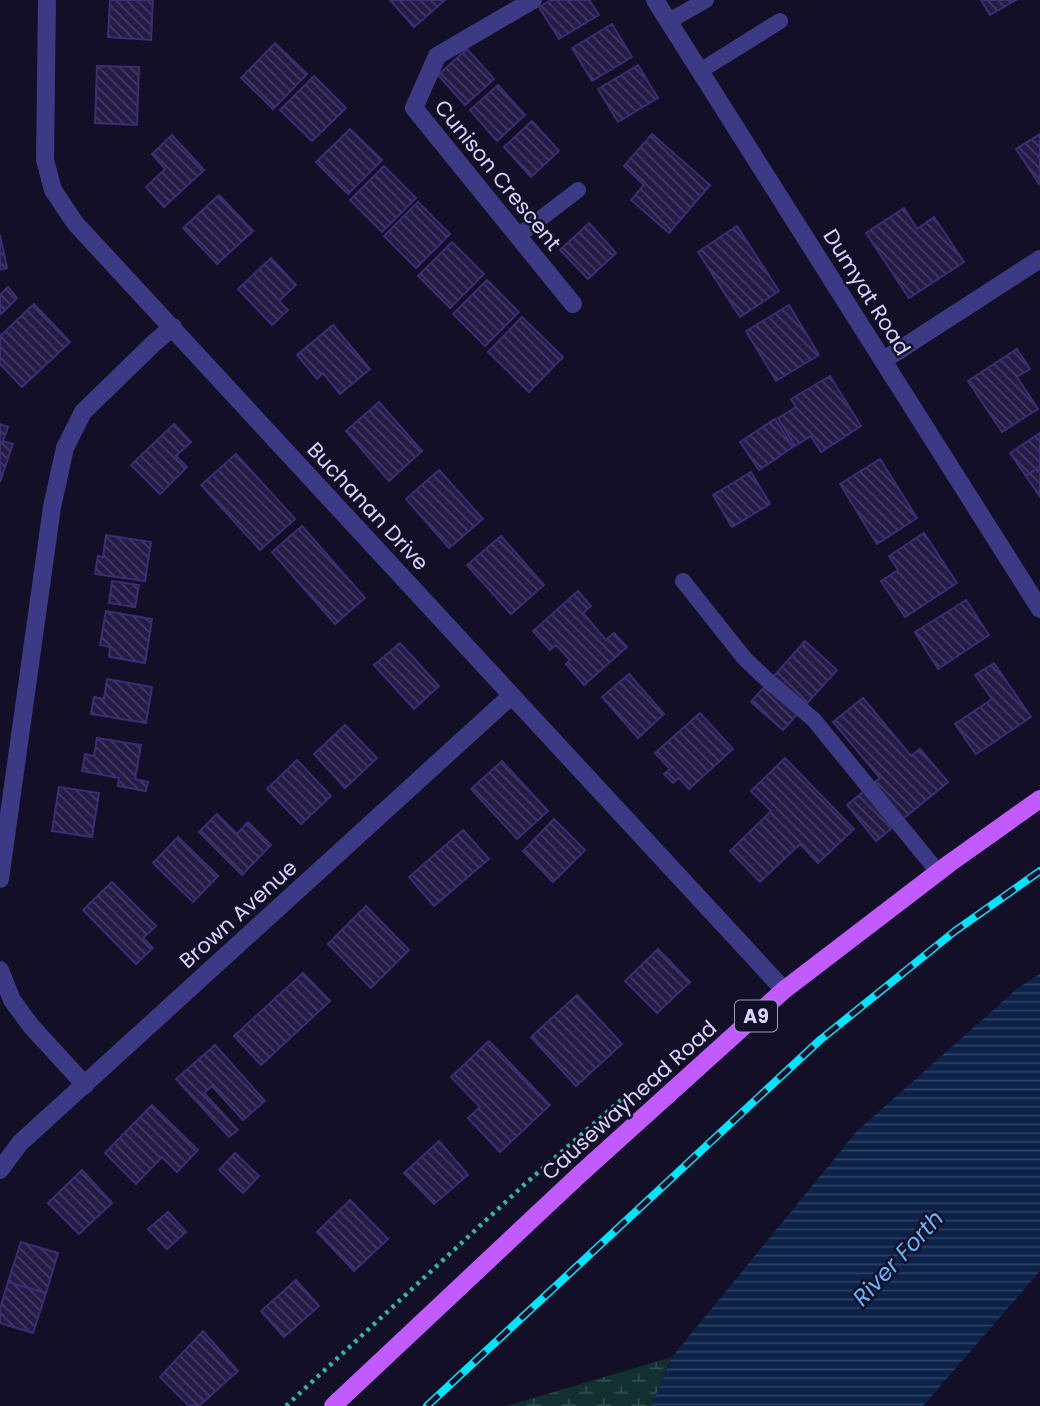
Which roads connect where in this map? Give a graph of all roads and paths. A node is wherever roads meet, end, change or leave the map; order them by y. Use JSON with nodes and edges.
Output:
{"nodes":[{"id":1,"x":47,"y":0,"type":"edge"},
{"id":2,"x":533,"y":0,"type":"edge"},
{"id":3,"x":655,"y":0,"type":"edge"},
{"id":4,"x":706,"y":0,"type":"edge"},
{"id":5,"x":780,"y":21,"type":"dead end"},
{"id":6,"x":669,"y":22,"type":"junction"},
{"id":7,"x":700,"y":71,"type":"junction"},
{"id":8,"x":578,"y":190,"type":"dead end"},
{"id":9,"x":518,"y":236,"type":"junction"},
{"id":10,"x":1040,"y":258,"type":"edge"},
{"id":11,"x":573,"y":304,"type":"dead end"},
{"id":12,"x":173,"y":327,"type":"junction"},
{"id":13,"x":884,"y":360,"type":"junction"},
{"id":14,"x":683,"y":581,"type":"dead end"},
{"id":15,"x":1040,"y":609,"type":"edge"},
{"id":16,"x":511,"y":696,"type":"junction"},
{"id":17,"x":1040,"y":799,"type":"edge"},
{"id":18,"x":938,"y":872,"type":"junction"},
{"id":19,"x":0,"y":879,"type":"edge"},
{"id":20,"x":0,"y":970,"type":"edge"},
{"id":21,"x":784,"y":990,"type":"junction"},
{"id":22,"x":85,"y":1085,"type":"junction"},
{"id":23,"x":0,"y":1170,"type":"edge"},
{"id":24,"x":333,"y":1406,"type":"edge"}],
"edges":[{"from":1,"to":12,"type":"street","name":"Buchanan Drive"},
{"from":2,"to":9,"type":"street","name":"Cunison Crescent"},
{"from":3,"to":6,"type":"street","name":"Dumyat Road"},
{"from":4,"to":6,"type":"lane"},
{"from":5,"to":7,"type":"lane"},
{"from":6,"to":7,"type":"street","name":"Dumyat Road"},
{"from":7,"to":13,"type":"street","name":"Dumyat Road"},
{"from":8,"to":9,"type":"lane"},
{"from":9,"to":11,"type":"street","name":"Cunison Crescent"},
{"from":10,"to":13,"type":"street"},
{"from":12,"to":16,"type":"street","name":"Buchanan Drive"},
{"from":12,"to":19,"type":"street"},
{"from":13,"to":15,"type":"street","name":"Dumyat Road"},
{"from":14,"to":18,"type":"lane"},
{"from":16,"to":21,"type":"street","name":"Buchanan Drive"},
{"from":16,"to":22,"type":"street","name":"Brown Avenue"},
{"from":17,"to":18,"type":"main road","name":"Causewayhead Road","number":"A9"},
{"from":18,"to":21,"type":"main road","name":"Causewayhead Road","number":"A9"},
{"from":20,"to":22,"type":"street"},
{"from":21,"to":24,"type":"main road","name":"Causewayhead Road","number":"A9"},
{"from":22,"to":23,"type":"street","name":"Brown Avenue"}]}
